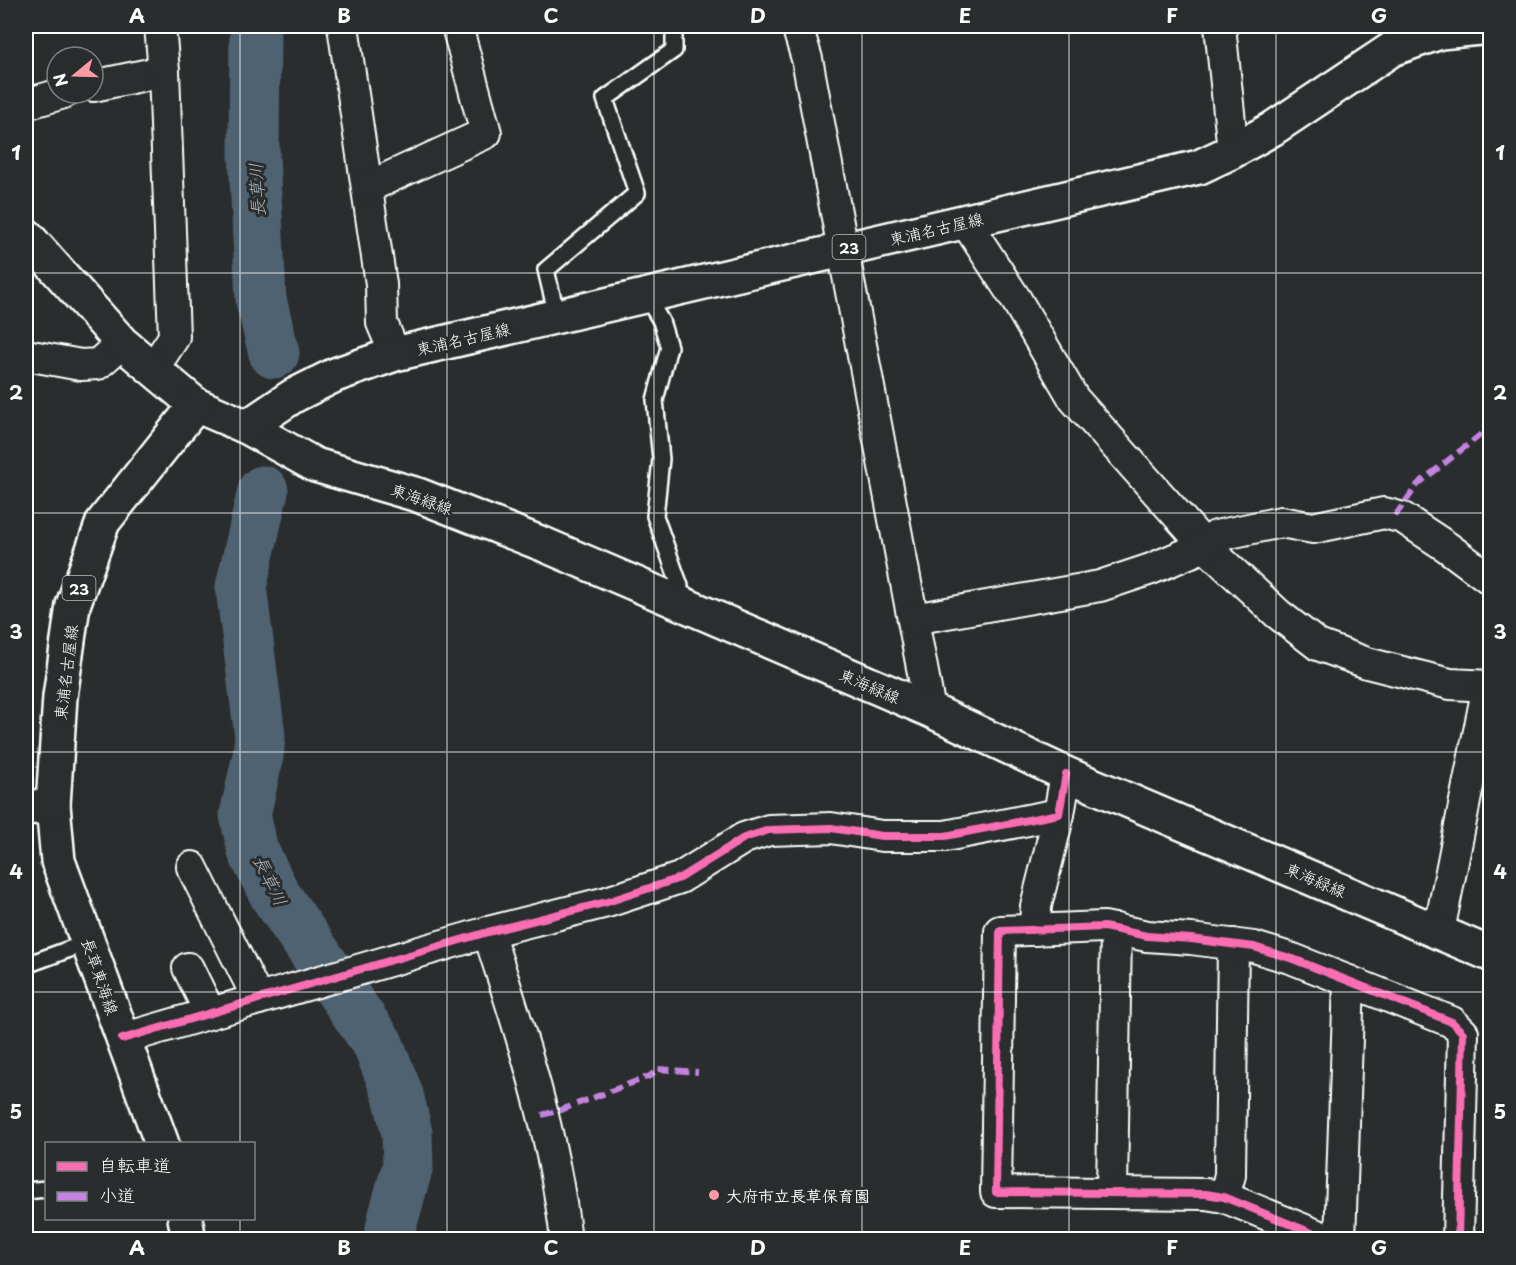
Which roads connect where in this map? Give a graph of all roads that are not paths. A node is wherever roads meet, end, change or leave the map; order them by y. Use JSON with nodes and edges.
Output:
{"nodes":[{"id":1,"x":160,"y":26,"type":"edge"},
{"id":2,"x":343,"y":26,"type":"edge"},
{"id":3,"x":457,"y":26,"type":"edge"},
{"id":4,"x":674,"y":26,"type":"edge"},
{"id":5,"x":797,"y":26,"type":"edge"},
{"id":6,"x":1220,"y":26,"type":"edge"},
{"id":7,"x":1491,"y":27,"type":"edge"},
{"id":8,"x":164,"y":71,"type":"junction"},
{"id":9,"x":105,"y":83,"type":"edge"},
{"id":10,"x":45,"y":98,"type":"edge"},
{"id":11,"x":26,"y":104,"type":"edge"},
{"id":12,"x":1233,"y":151,"type":"junction"},
{"id":13,"x":368,"y":187,"type":"junction"},
{"id":14,"x":965,"y":221,"type":"junction"},
{"id":15,"x":26,"y":235,"type":"edge"},
{"id":16,"x":843,"y":248,"type":"junction"},
{"id":17,"x":650,"y":294,"type":"junction"},
{"id":18,"x":557,"y":316,"type":"junction"},
{"id":19,"x":122,"y":343,"type":"junction"},
{"id":20,"x":395,"y":354,"type":"junction"},
{"id":21,"x":26,"y":355,"type":"edge"},
{"id":22,"x":153,"y":369,"type":"junction"},
{"id":23,"x":196,"y":405,"type":"junction"},
{"id":24,"x":247,"y":427,"type":"junction"},
{"id":25,"x":1205,"y":546,"type":"junction"},
{"id":26,"x":1491,"y":579,"type":"edge"},
{"id":27,"x":675,"y":601,"type":"junction"},
{"id":28,"x":913,"y":619,"type":"junction"},
{"id":29,"x":1489,"y":686,"type":"edge"},
{"id":30,"x":930,"y":710,"type":"junction"},
{"id":31,"x":1066,"y":774,"type":"junction"},
{"id":32,"x":39,"y":807,"type":"edge"},
{"id":33,"x":1059,"y":814,"type":"junction"},
{"id":34,"x":192,"y":867,"type":"dead end"},
{"id":35,"x":1035,"y":930,"type":"junction"},
{"id":36,"x":1116,"y":930,"type":"junction"},
{"id":37,"x":1439,"y":931,"type":"junction"},
{"id":38,"x":488,"y":932,"type":"junction"},
{"id":39,"x":89,"y":942,"type":"junction"},
{"id":40,"x":1233,"y":944,"type":"junction"},
{"id":41,"x":1491,"y":954,"type":"edge"},
{"id":42,"x":26,"y":965,"type":"edge"},
{"id":43,"x":188,"y":968,"type":"dead end"},
{"id":44,"x":1349,"y":981,"type":"junction"},
{"id":45,"x":258,"y":999,"type":"junction"},
{"id":46,"x":210,"y":1013,"type":"junction"},
{"id":47,"x":122,"y":1039,"type":"junction"},
{"id":48,"x":162,"y":1142,"type":"edge"},
{"id":49,"x":45,"y":1189,"type":"edge"},
{"id":50,"x":26,"y":1191,"type":"edge"},
{"id":51,"x":1112,"y":1193,"type":"junction"},
{"id":52,"x":1224,"y":1197,"type":"junction"},
{"id":53,"x":185,"y":1220,"type":"edge"},
{"id":54,"x":189,"y":1239,"type":"edge"},
{"id":55,"x":566,"y":1239,"type":"edge"},
{"id":56,"x":1329,"y":1239,"type":"edge"},
{"id":57,"x":1340,"y":1239,"type":"edge"},
{"id":58,"x":1458,"y":1239,"type":"edge"}],
"edges":[{"from":1,"to":8,"type":"street"},
{"from":2,"to":13,"type":"street"},
{"from":3,"to":13,"type":"street"},
{"from":4,"to":18,"type":"lane"},
{"from":5,"to":16,"type":"street"},
{"from":6,"to":12,"type":"street"},
{"from":7,"to":12,"type":"main road","name":"東浦名古屋線","number":"23"},
{"from":8,"to":9,"type":"street"},
{"from":8,"to":22,"type":"street"},
{"from":10,"to":11,"type":"street"},
{"from":12,"to":14,"type":"main road","name":"東浦名古屋線","number":"23"},
{"from":13,"to":20,"type":"street"},
{"from":14,"to":16,"type":"main road","name":"東浦名古屋線","number":"23"},
{"from":14,"to":25,"type":"street"},
{"from":15,"to":19,"type":"main road"},
{"from":16,"to":17,"type":"main road","name":"東浦名古屋線","number":"23"},
{"from":16,"to":28,"type":"street"},
{"from":17,"to":18,"type":"main road","name":"東浦名古屋線","number":"23"},
{"from":17,"to":27,"type":"lane"},
{"from":18,"to":20,"type":"main road","name":"東浦名古屋線","number":"23"},
{"from":19,"to":21,"type":"street"},
{"from":19,"to":22,"type":"main road"},
{"from":20,"to":24,"type":"main road","name":"東浦名古屋線","number":"23"},
{"from":22,"to":23,"type":"main road"},
{"from":23,"to":24,"type":"main road"},
{"from":23,"to":32,"type":"main road","name":"東浦名古屋線","number":"23"},
{"from":24,"to":27,"type":"main road","name":"東海緑線"},
{"from":25,"to":26,"type":"street"},
{"from":25,"to":28,"type":"street"},
{"from":25,"to":29,"type":"street"},
{"from":27,"to":30,"type":"main road","name":"東海緑線"},
{"from":28,"to":30,"type":"street"},
{"from":29,"to":37,"type":"street"},
{"from":30,"to":31,"type":"main road","name":"東海緑線"},
{"from":31,"to":33,"type":"street"},
{"from":31,"to":37,"type":"main road","name":"東海緑線"},
{"from":32,"to":39,"type":"main road","name":"長草東海線"},
{"from":33,"to":35,"type":"street"},
{"from":33,"to":38,"type":"street"},
{"from":34,"to":45,"type":"street"},
{"from":35,"to":36,"type":"street"},
{"from":35,"to":51,"type":"street"},
{"from":36,"to":40,"type":"street"},
{"from":36,"to":51,"type":"street"},
{"from":37,"to":41,"type":"main road","name":"東海緑線"},
{"from":38,"to":45,"type":"street"},
{"from":38,"to":55,"type":"street"},
{"from":39,"to":42,"type":"lane"},
{"from":39,"to":47,"type":"main road","name":"長草東海線"},
{"from":40,"to":44,"type":"street"},
{"from":40,"to":52,"type":"street"},
{"from":43,"to":46,"type":"street"},
{"from":44,"to":57,"type":"street"},
{"from":44,"to":58,"type":"street"},
{"from":45,"to":46,"type":"street"},
{"from":46,"to":47,"type":"street"},
{"from":47,"to":48,"type":"main road","name":"長草東海線"},
{"from":49,"to":50,"type":"lane"},
{"from":51,"to":52,"type":"street"},
{"from":52,"to":56,"type":"street"},
{"from":53,"to":54,"type":"main road"}]}
